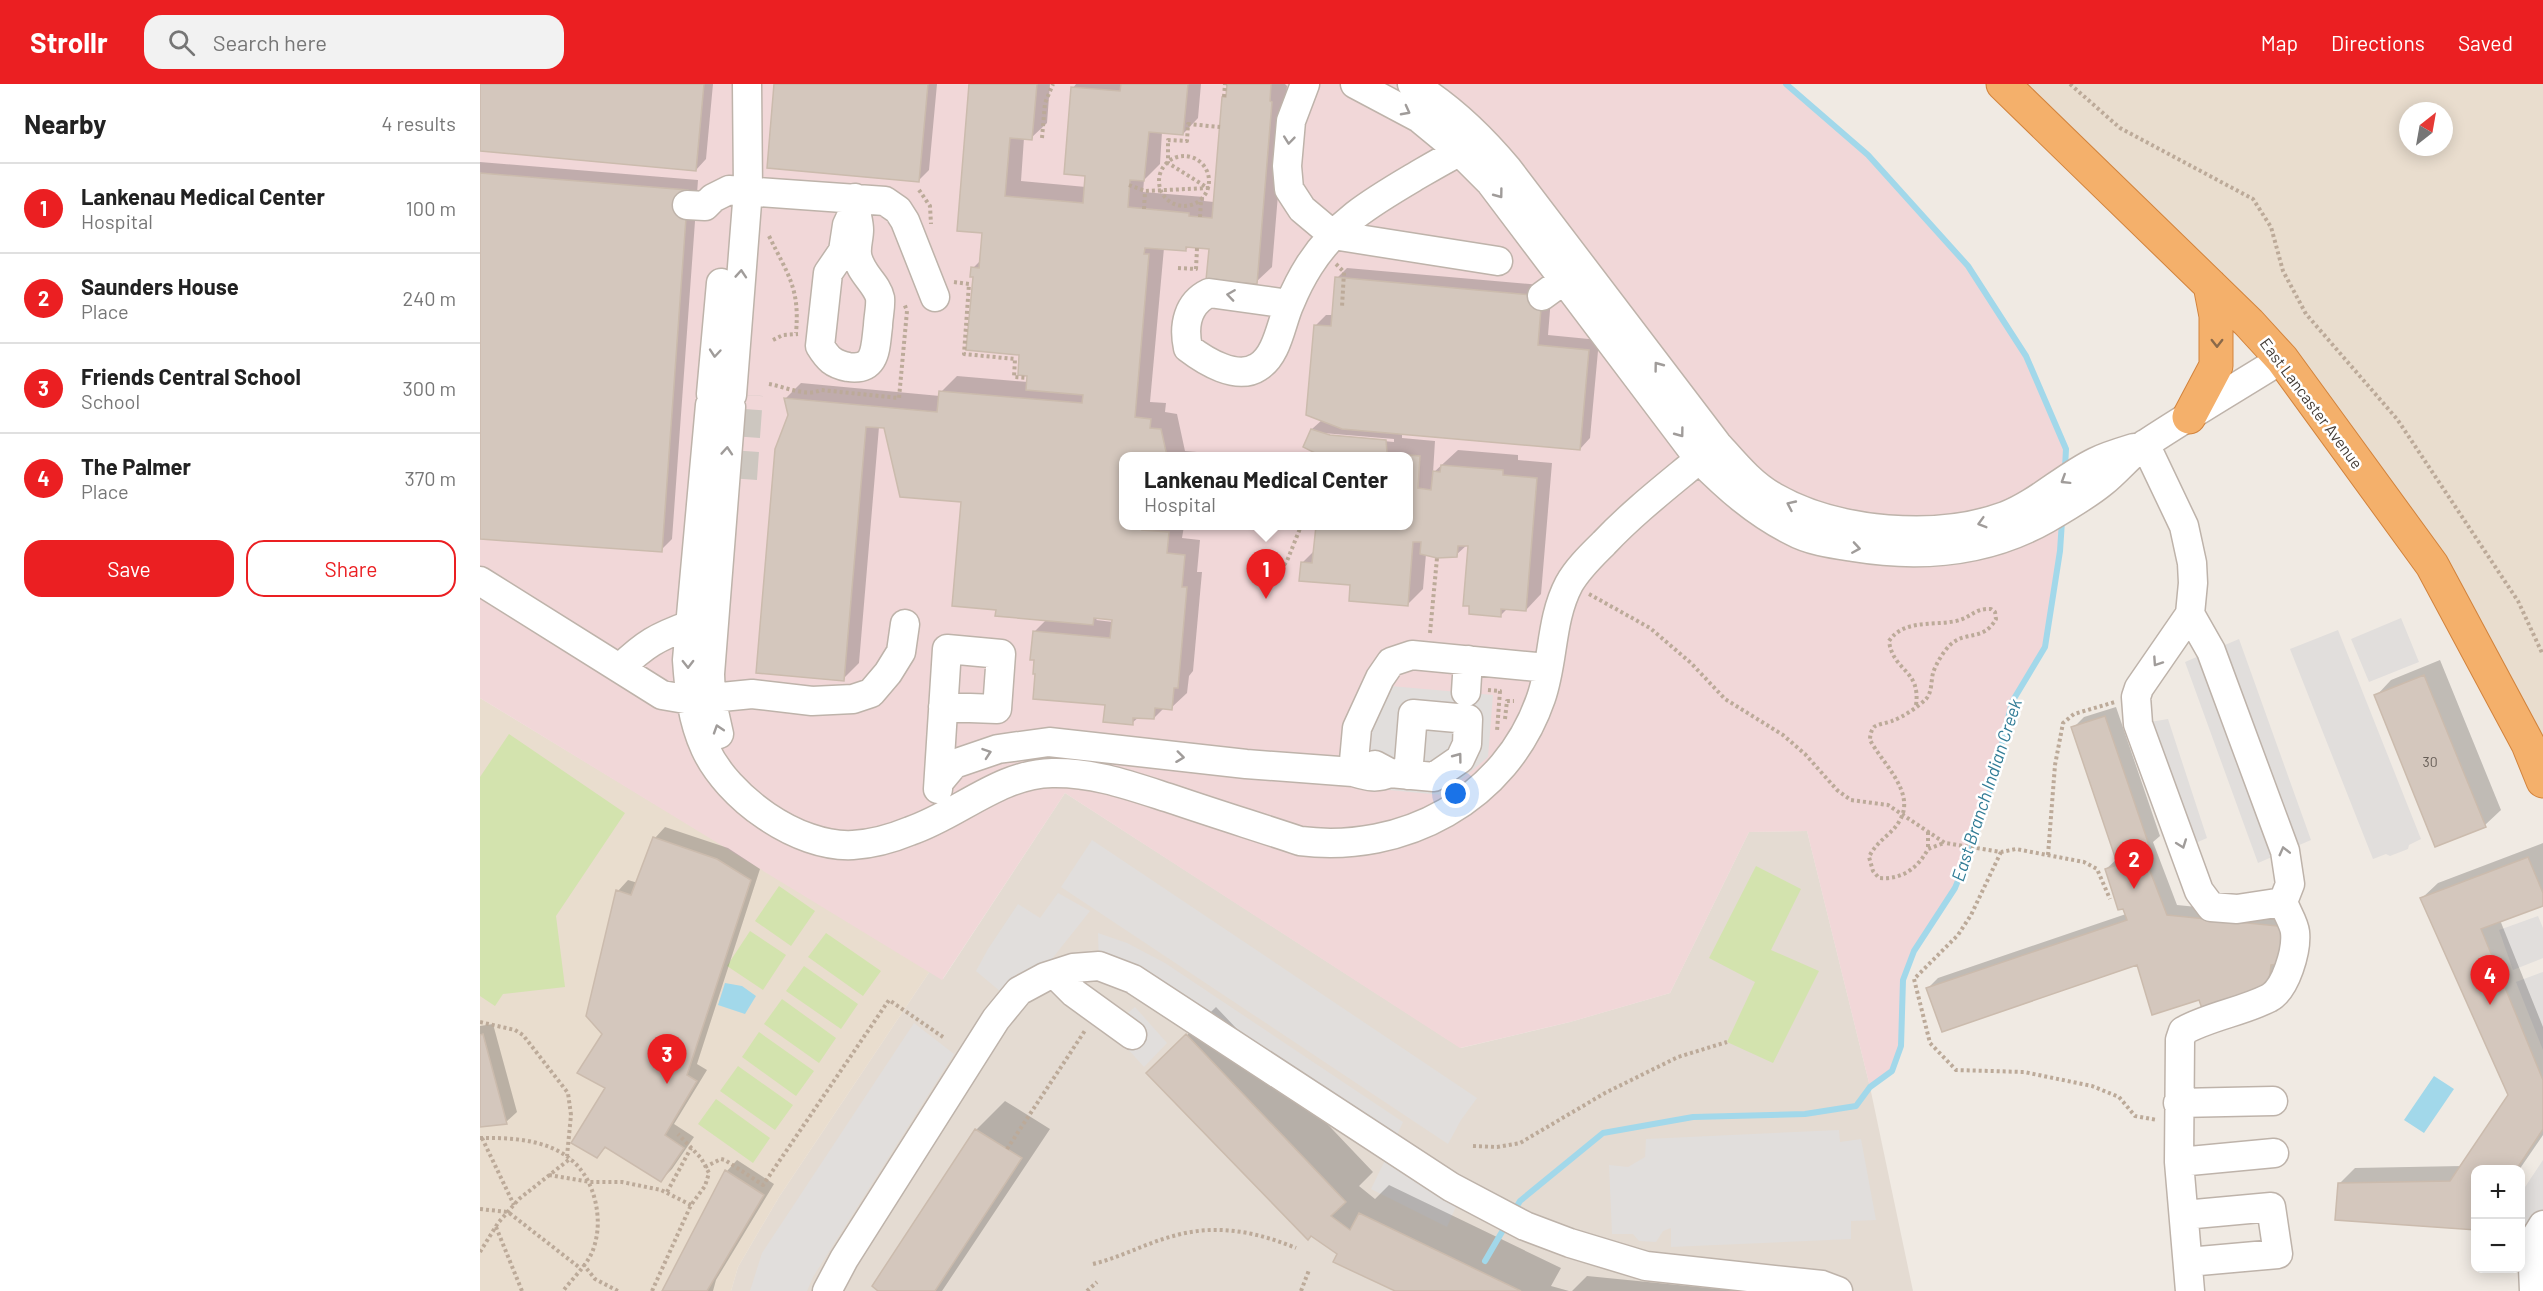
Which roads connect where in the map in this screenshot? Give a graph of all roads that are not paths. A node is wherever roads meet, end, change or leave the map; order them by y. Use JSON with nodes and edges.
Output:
{"nodes":[{"id":1,"x":736,"y":84,"type":"edge"},
{"id":2,"x":747,"y":84,"type":"edge"},
{"id":3,"x":1305,"y":84,"type":"edge"},
{"id":4,"x":1355,"y":84,"type":"edge"},
{"id":5,"x":1412,"y":84,"type":"edge"},
{"id":6,"x":2007,"y":85,"type":"edge"},
{"id":7,"x":1471,"y":146,"type":"junction"},
{"id":8,"x":713,"y":196,"type":"junction"},
{"id":9,"x":854,"y":204,"type":"junction"},
{"id":10,"x":1333,"y":249,"type":"junction"},
{"id":11,"x":1498,"y":261,"type":"dead end"},
{"id":12,"x":827,"y":284,"type":"junction"},
{"id":13,"x":2210,"y":285,"type":"junction"},
{"id":14,"x":876,"y":289,"type":"junction"},
{"id":15,"x":942,"y":290,"type":"road end"},
{"id":16,"x":1289,"y":304,"type":"dead end"},
{"id":17,"x":2282,"y":359,"type":"junction"},
{"id":18,"x":727,"y":399,"type":"junction"},
{"id":19,"x":2189,"y":417,"type":"junction"},
{"id":20,"x":2145,"y":444,"type":"junction"},
{"id":21,"x":1708,"y":452,"type":"junction"},
{"id":22,"x":743,"y":479,"type":"tunnel mouth"},
{"id":23,"x":480,"y":581,"type":"edge"},
{"id":24,"x":715,"y":608,"type":"junction"},
{"id":25,"x":2190,"y":614,"type":"junction"},
{"id":26,"x":905,"y":624,"type":"dead end"},
{"id":27,"x":690,"y":625,"type":"junction"},
{"id":28,"x":1547,"y":668,"type":"junction"},
{"id":29,"x":620,"y":669,"type":"junction"},
{"id":30,"x":701,"y":699,"type":"junction"},
{"id":31,"x":943,"y":707,"type":"dead end"},
{"id":32,"x":1353,"y":772,"type":"junction"},
{"id":33,"x":1399,"y":774,"type":"dead end"},
{"id":34,"x":2543,"y":781,"type":"edge"},
{"id":35,"x":939,"y":782,"type":"junction"},
{"id":36,"x":942,"y":817,"type":"junction"},
{"id":37,"x":2283,"y":902,"type":"junction"},
{"id":38,"x":1055,"y":974,"type":"junction"},
{"id":39,"x":1132,"y":1035,"type":"dead end"},
{"id":40,"x":2273,"y":1101,"type":"dead end"},
{"id":41,"x":2178,"y":1114,"type":"junction"},
{"id":42,"x":2274,"y":1152,"type":"dead end"},
{"id":43,"x":2179,"y":1162,"type":"junction"},
{"id":44,"x":2184,"y":1215,"type":"junction"},
{"id":45,"x":2543,"y":1226,"type":"edge"},
{"id":46,"x":2188,"y":1262,"type":"junction"},
{"id":47,"x":1828,"y":1289,"type":"edge"},
{"id":48,"x":827,"y":1291,"type":"edge"},
{"id":49,"x":2190,"y":1291,"type":"edge"},
{"id":50,"x":2534,"y":1291,"type":"edge"}],
"edges":[{"from":1,"to":8,"type":"lane"},
{"from":2,"to":8,"type":"lane"},
{"from":3,"to":10,"type":"lane","one_way":true},
{"from":4,"to":7,"type":"lane","one_way":true},
{"from":5,"to":7,"type":"lane"},
{"from":6,"to":13,"type":"highway","name":"East Lancaster Avenue"},
{"from":7,"to":10,"type":"lane"},
{"from":7,"to":21,"type":"lane","one_way":true},
{"from":21,"to":7,"type":"lane","one_way":true},
{"from":8,"to":9,"type":"lane"},
{"from":8,"to":18,"type":"lane","one_way":true},
{"from":18,"to":8,"type":"lane","one_way":true},
{"from":9,"to":12,"type":"lane"},
{"from":9,"to":14,"type":"lane"},
{"from":9,"to":15,"type":"lane"},
{"from":10,"to":11,"type":"lane"},
{"from":10,"to":16,"type":"lane"},
{"from":12,"to":14,"type":"lane"},
{"from":12,"to":14,"type":"lane"},
{"from":13,"to":17,"type":"highway","name":"East Lancaster Avenue"},
{"from":13,"to":19,"type":"highway","one_way":true},
{"from":17,"to":19,"type":"lane"},
{"from":17,"to":34,"type":"highway","name":"East Lancaster Avenue"},
{"from":24,"to":18,"type":"lane","one_way":true},
{"from":18,"to":27,"type":"lane"},
{"from":19,"to":20,"type":"lane"},
{"from":20,"to":21,"type":"lane"},
{"from":20,"to":25,"type":"lane"},
{"from":21,"to":28,"type":"lane"},
{"from":22,"to":24,"type":"lane"},
{"from":23,"to":29,"type":"lane"},
{"from":24,"to":30,"type":"lane"},
{"from":37,"to":25,"type":"lane","one_way":true},
{"from":25,"to":37,"type":"lane","one_way":true},
{"from":26,"to":30,"type":"lane"},
{"from":27,"to":29,"type":"lane"},
{"from":27,"to":30,"type":"lane","one_way":true},
{"from":28,"to":32,"type":"lane"},
{"from":28,"to":36,"type":"lane"},
{"from":29,"to":30,"type":"lane"},
{"from":30,"to":36,"type":"lane"},
{"from":31,"to":35,"type":"lane"},
{"from":32,"to":33,"type":"lane"},
{"from":35,"to":32,"type":"lane","one_way":true},
{"from":35,"to":36,"type":"lane"},
{"from":37,"to":41,"type":"lane"},
{"from":38,"to":39,"type":"lane"},
{"from":38,"to":47,"type":"lane"},
{"from":38,"to":48,"type":"lane"},
{"from":40,"to":41,"type":"lane"},
{"from":41,"to":43,"type":"lane"},
{"from":42,"to":43,"type":"lane"},
{"from":43,"to":44,"type":"lane"},
{"from":44,"to":46,"type":"lane"},
{"from":44,"to":46,"type":"lane"},
{"from":45,"to":50,"type":"lane"},
{"from":46,"to":49,"type":"lane"}]}
